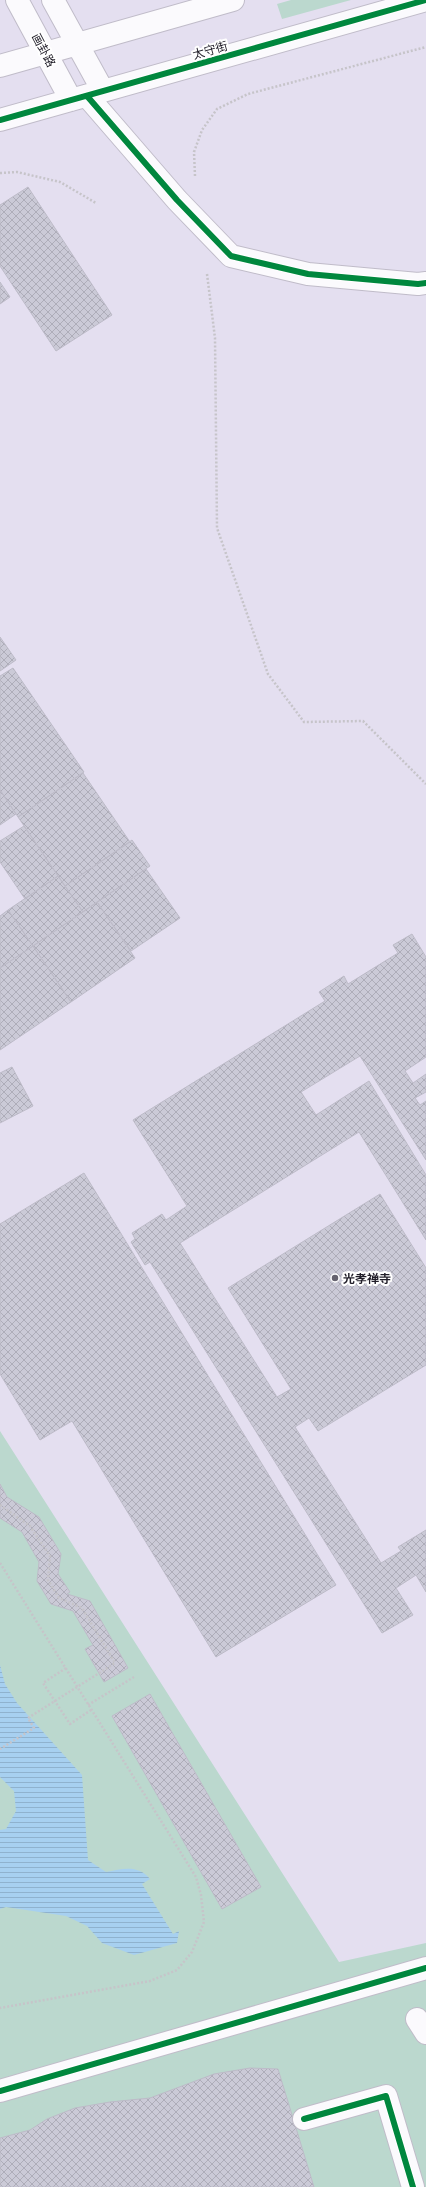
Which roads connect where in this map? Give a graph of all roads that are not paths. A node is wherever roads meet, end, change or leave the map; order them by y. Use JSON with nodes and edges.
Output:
{"nodes":[{"id":1,"x":17,"y":0,"type":"edge"},
{"id":2,"x":53,"y":0,"type":"edge"},
{"id":3,"x":232,"y":0,"type":"edge"},
{"id":4,"x":426,"y":0,"type":"edge"},
{"id":5,"x":77,"y":44,"type":"junction"},
{"id":6,"x":46,"y":53,"type":"junction"},
{"id":7,"x":0,"y":66,"type":"edge"},
{"id":8,"x":87,"y":96,"type":"junction"},
{"id":9,"x":0,"y":120,"type":"edge"},
{"id":10,"x":426,"y":283,"type":"edge"},
{"id":11,"x":426,"y":1968,"type":"edge"},
{"id":12,"x":0,"y":2091,"type":"edge"},
{"id":13,"x":304,"y":2119,"type":"dead end"},
{"id":14,"x":413,"y":2187,"type":"edge"}],
"edges":[{"from":1,"to":6,"type":"street","name":"画卦路"},
{"from":2,"to":5,"type":"street"},
{"from":3,"to":5,"type":"street"},
{"from":4,"to":8,"type":"street","name":"太守街"},
{"from":5,"to":6,"type":"street"},
{"from":5,"to":8,"type":"street"},
{"from":6,"to":7,"type":"street"},
{"from":6,"to":8,"type":"street","name":"画卦路"},
{"from":8,"to":9,"type":"street","name":"太守街"},
{"from":8,"to":10,"type":"street"},
{"from":11,"to":12,"type":"street"},
{"from":13,"to":14,"type":"street"}]}
